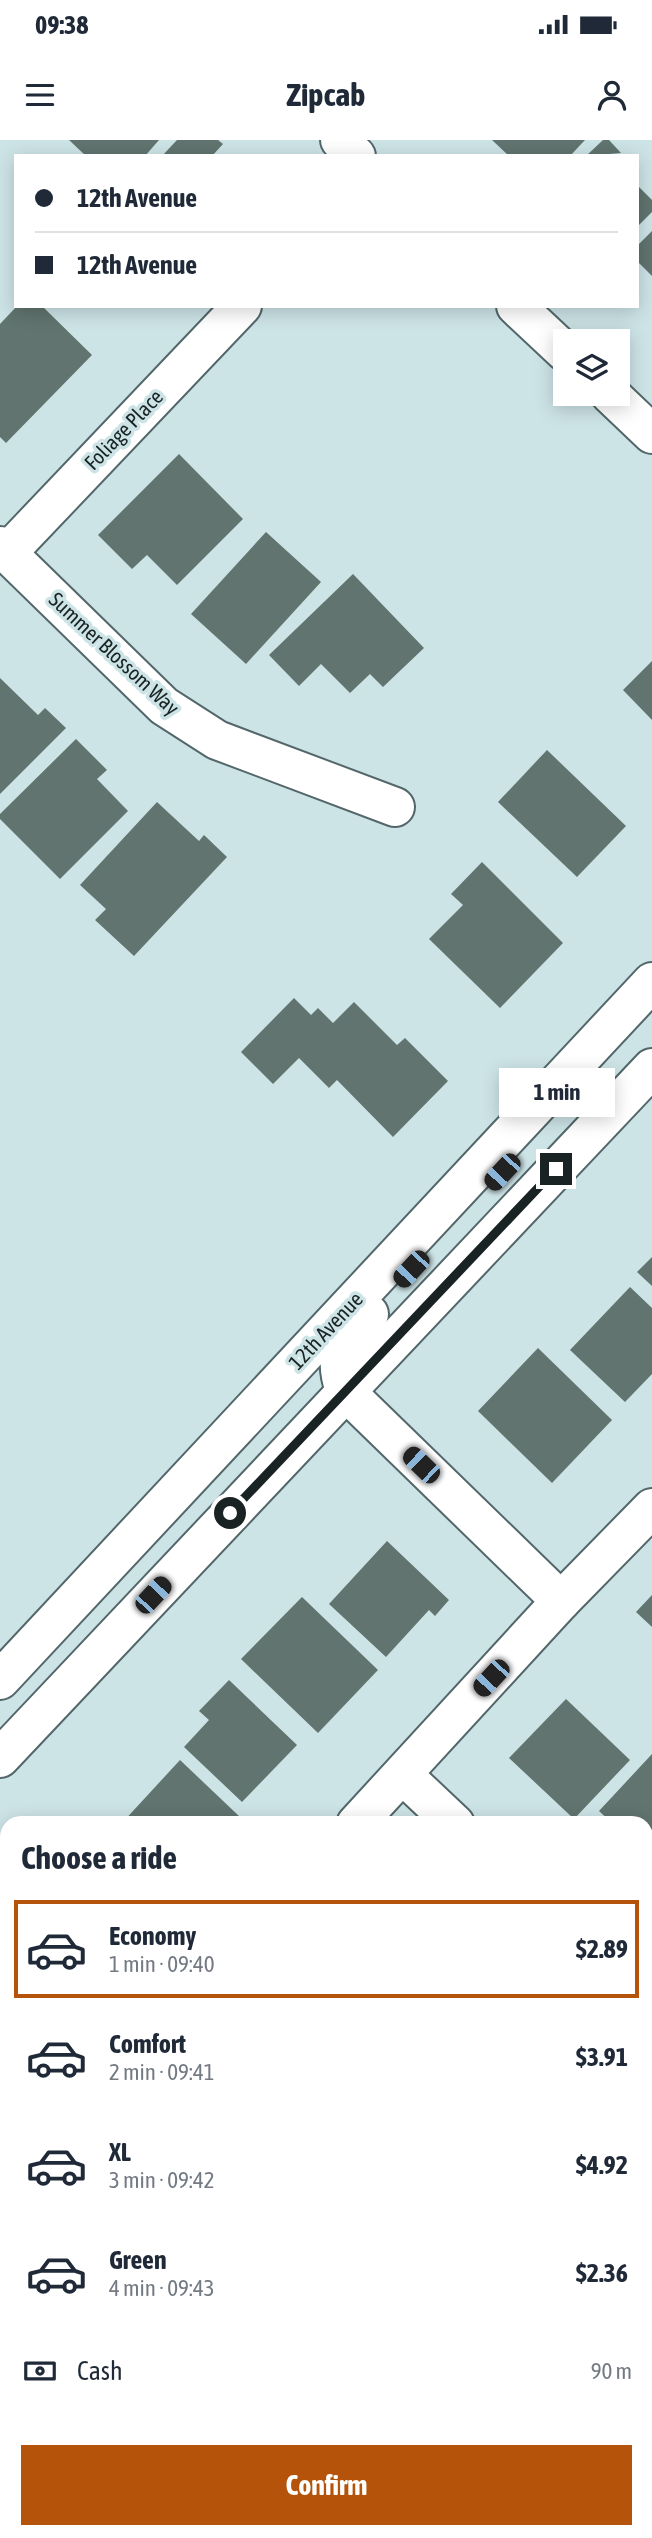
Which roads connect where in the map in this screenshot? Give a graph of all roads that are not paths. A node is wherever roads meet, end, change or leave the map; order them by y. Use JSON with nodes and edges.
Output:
{"nodes":[{"id":1,"x":340,"y":140,"type":"edge"},
{"id":2,"x":354,"y":154,"type":"edge"},
{"id":3,"x":240,"y":308,"type":"edge"},
{"id":4,"x":518,"y":308,"type":"edge"},
{"id":5,"x":553,"y":341,"type":"edge"},
{"id":6,"x":623,"y":406,"type":"edge"},
{"id":7,"x":652,"y":433,"type":"edge"},
{"id":8,"x":3,"y":550,"type":"edge"},
{"id":9,"x":395,"y":807,"type":"dead end"},
{"id":10,"x":652,"y":982,"type":"edge"},
{"id":11,"x":578,"y":1062,"type":"junction"},
{"id":12,"x":652,"y":1068,"type":"edge"},
{"id":13,"x":345,"y":1391,"type":"junction"},
{"id":14,"x":652,"y":1508,"type":"edge"},
{"id":15,"x":561,"y":1601,"type":"junction"},
{"id":16,"x":0,"y":1680,"type":"edge"},
{"id":17,"x":0,"y":1758,"type":"edge"},
{"id":18,"x":403,"y":1774,"type":"junction"},
{"id":19,"x":364,"y":1816,"type":"edge"},
{"id":20,"x":447,"y":1816,"type":"edge"}],
"edges":[{"from":1,"to":2,"type":"street"},
{"from":3,"to":8,"type":"street","name":"Foliage Place"},
{"from":4,"to":5,"type":"street"},
{"from":6,"to":7,"type":"street"},
{"from":8,"to":9,"type":"street","name":"Summer Blossom Way"},
{"from":10,"to":11,"type":"street","name":"12th Avenue"},
{"from":11,"to":13,"type":"street"},
{"from":11,"to":16,"type":"street","name":"12th Avenue"},
{"from":12,"to":13,"type":"street"},
{"from":13,"to":15,"type":"street"},
{"from":13,"to":17,"type":"street"},
{"from":14,"to":15,"type":"street"},
{"from":15,"to":18,"type":"street"},
{"from":18,"to":19,"type":"street"},
{"from":18,"to":20,"type":"street"}]}
